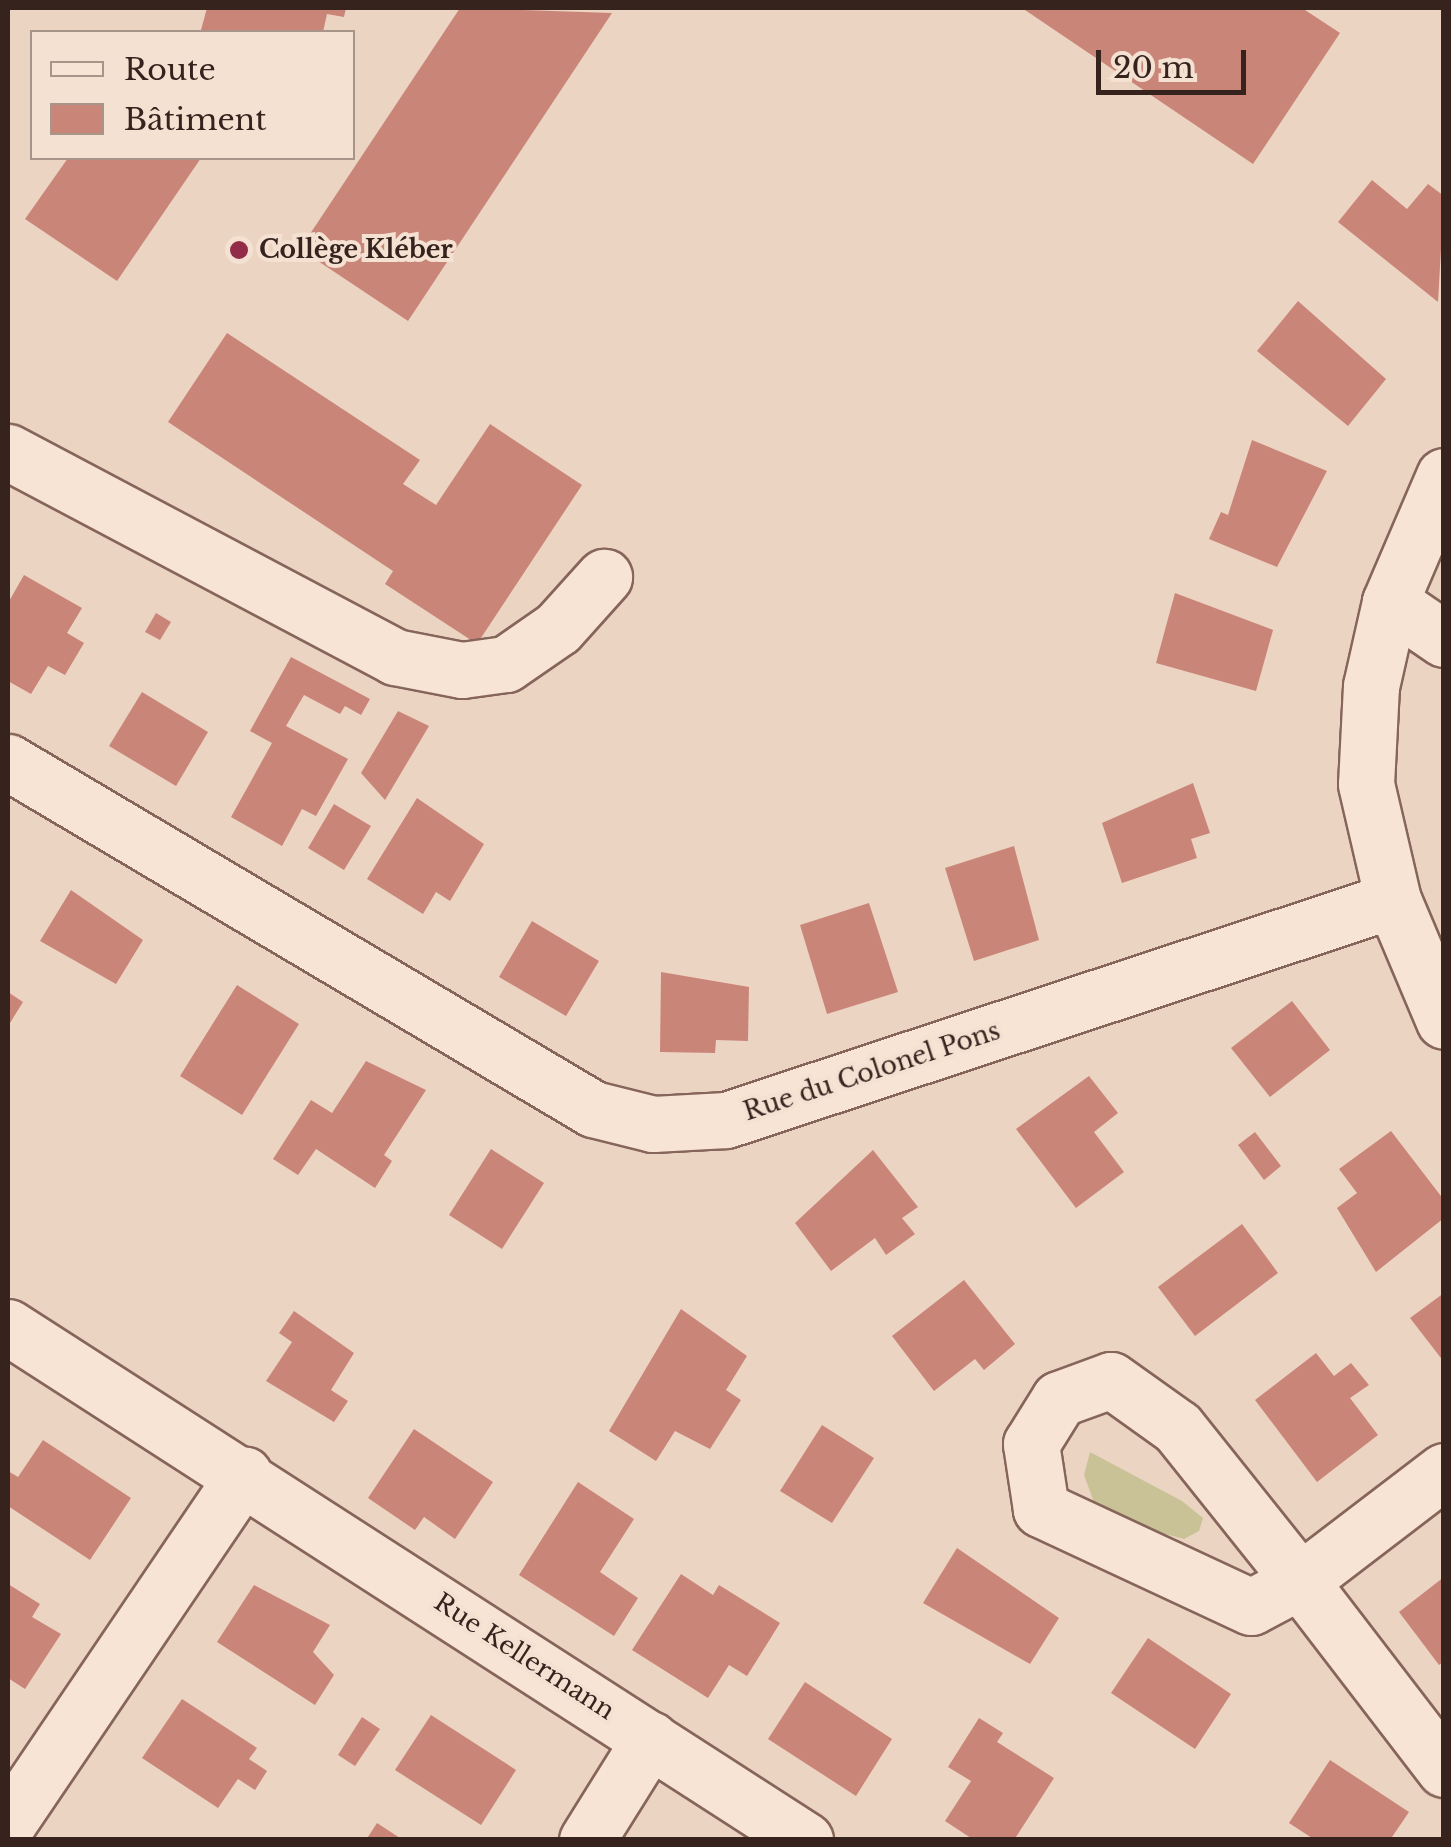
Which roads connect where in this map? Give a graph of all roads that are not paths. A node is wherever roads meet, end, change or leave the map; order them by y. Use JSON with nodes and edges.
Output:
{"nodes":[{"id":1,"x":8,"y":452,"type":"edge"},
{"id":2,"x":1444,"y":476,"type":"edge"},
{"id":3,"x":604,"y":578,"type":"dead end"},
{"id":4,"x":1390,"y":602,"type":"junction"},
{"id":5,"x":1444,"y":638,"type":"edge"},
{"id":6,"x":8,"y":762,"type":"edge"},
{"id":7,"x":1394,"y":900,"type":"junction"},
{"id":8,"x":1436,"y":987,"type":"edge"},
{"id":9,"x":8,"y":1327,"type":"edge"},
{"id":10,"x":1444,"y":1471,"type":"edge"},
{"id":11,"x":244,"y":1474,"type":"junction"},
{"id":12,"x":1300,"y":1582,"type":"junction"},
{"id":13,"x":650,"y":1739,"type":"junction"},
{"id":14,"x":1444,"y":1769,"type":"edge"},
{"id":15,"x":8,"y":1823,"type":"edge"},
{"id":16,"x":587,"y":1840,"type":"edge"},
{"id":17,"x":805,"y":1840,"type":"edge"}],
"edges":[{"from":1,"to":3,"type":"street"},
{"from":2,"to":4,"type":"street"},
{"from":4,"to":5,"type":"street"},
{"from":4,"to":7,"type":"street"},
{"from":6,"to":7,"type":"street","name":"Rue du Colonel Pons"},
{"from":7,"to":8,"type":"street"},
{"from":9,"to":11,"type":"street","name":"Rue Kellermann"},
{"from":10,"to":12,"type":"street"},
{"from":11,"to":13,"type":"street","name":"Rue Kellermann"},
{"from":11,"to":15,"type":"street"},
{"from":12,"to":12,"type":"street"},
{"from":12,"to":14,"type":"street"},
{"from":13,"to":16,"type":"street"},
{"from":13,"to":17,"type":"street","name":"Rue Kellermann"}]}
